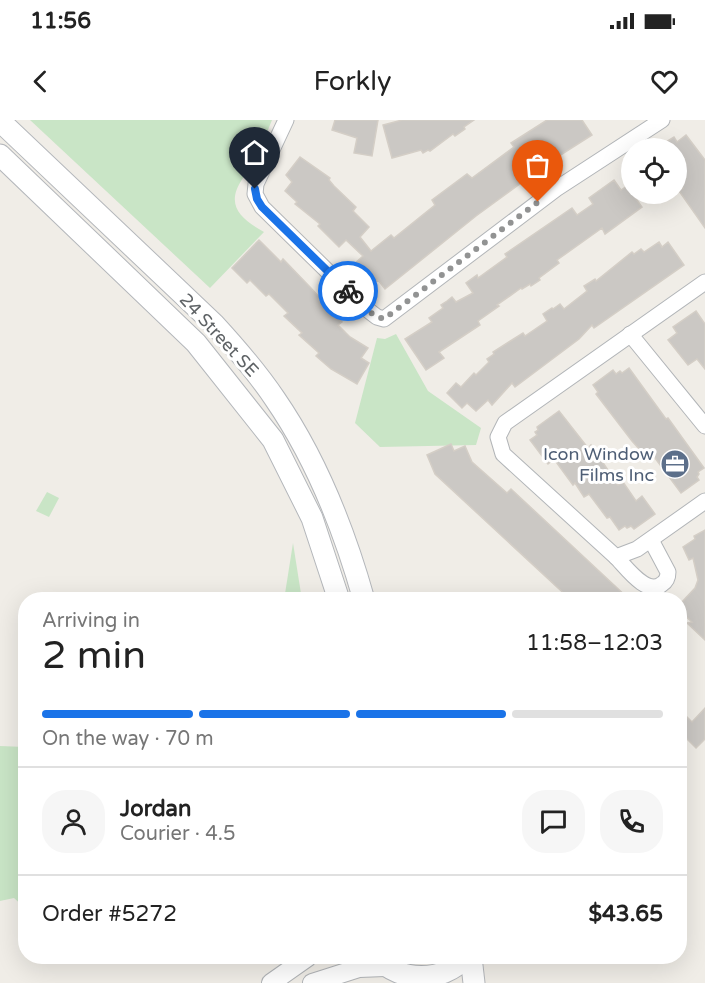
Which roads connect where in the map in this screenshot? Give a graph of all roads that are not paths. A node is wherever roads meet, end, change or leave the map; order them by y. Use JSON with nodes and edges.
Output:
{"nodes":[{"id":1,"x":286,"y":120,"type":"edge"},
{"id":2,"x":662,"y":120,"type":"edge"},
{"id":3,"x":0,"y":121,"type":"edge"},
{"id":4,"x":0,"y":155,"type":"edge"},
{"id":5,"x":705,"y":282,"type":"edge"},
{"id":6,"x":630,"y":334,"type":"junction"},
{"id":7,"x":705,"y":426,"type":"edge"},
{"id":8,"x":705,"y":501,"type":"edge"},
{"id":9,"x":651,"y":540,"type":"junction"},
{"id":10,"x":616,"y":557,"type":"junction"},
{"id":11,"x":336,"y":592,"type":"edge"},
{"id":12,"x":361,"y":592,"type":"edge"},
{"id":13,"x":298,"y":964,"type":"edge"},
{"id":14,"x":460,"y":964,"type":"edge"},
{"id":15,"x":472,"y":964,"type":"edge"},
{"id":16,"x":394,"y":971,"type":"edge"},
{"id":17,"x":271,"y":983,"type":"edge"},
{"id":18,"x":312,"y":983,"type":"edge"},
{"id":19,"x":474,"y":983,"type":"edge"}],
"edges":[{"from":1,"to":2,"type":"street"},
{"from":3,"to":12,"type":"main road","name":"24 Street SE"},
{"from":4,"to":11,"type":"main road","name":"24 Street SE"},
{"from":5,"to":6,"type":"street"},
{"from":6,"to":7,"type":"street"},
{"from":6,"to":10,"type":"street"},
{"from":8,"to":9,"type":"street"},
{"from":9,"to":10,"type":"street"},
{"from":9,"to":10,"type":"street"},
{"from":13,"to":17,"type":"street"},
{"from":14,"to":16,"type":"main road"},
{"from":15,"to":19,"type":"main road"},
{"from":16,"to":18,"type":"street"}]}
